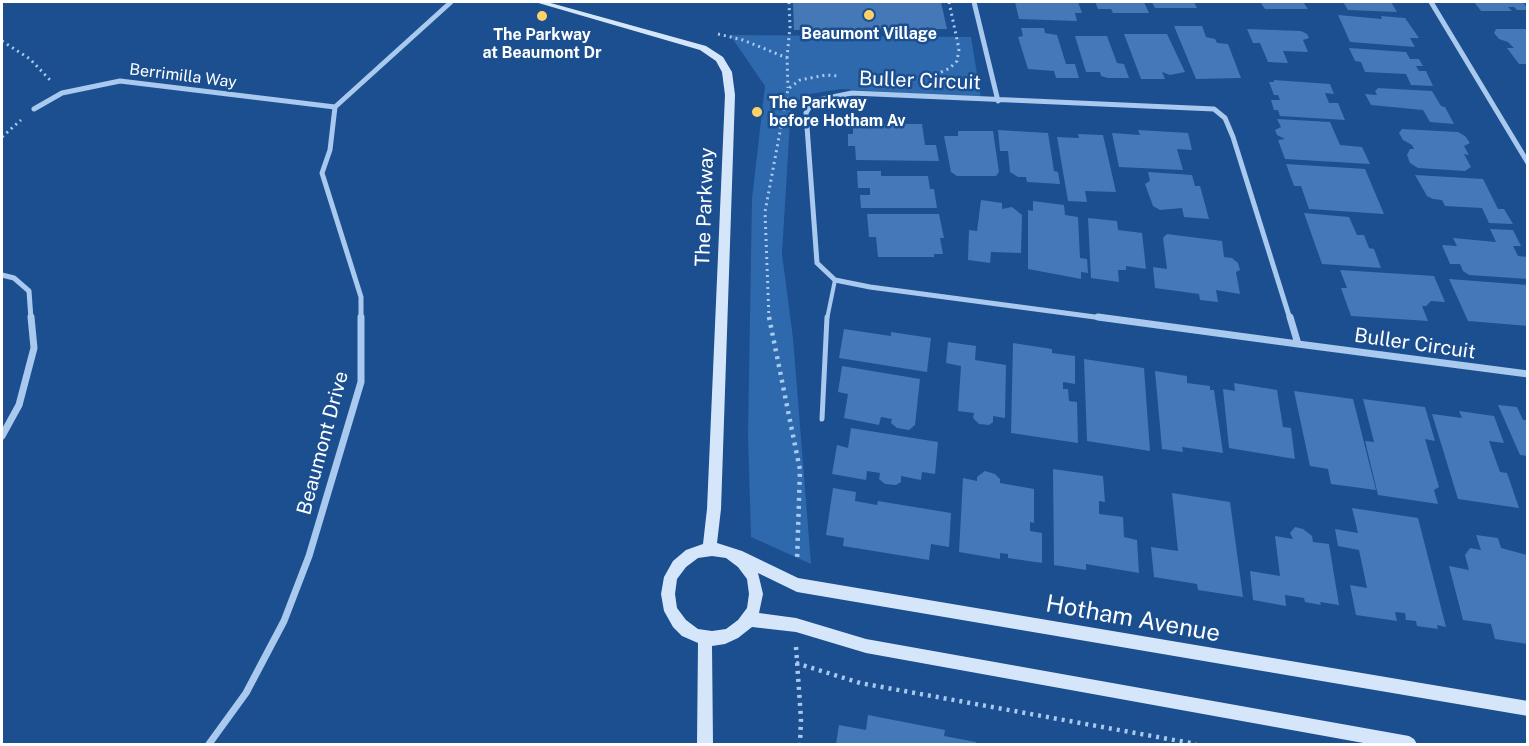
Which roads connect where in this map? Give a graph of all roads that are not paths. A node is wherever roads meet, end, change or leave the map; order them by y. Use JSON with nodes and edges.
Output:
{"nodes":[{"id":1,"x":451,"y":2,"type":"edge"},
{"id":2,"x":539,"y":2,"type":"edge"},
{"id":3,"x":974,"y":2,"type":"edge"},
{"id":4,"x":1431,"y":2,"type":"edge"},
{"id":5,"x":998,"y":100,"type":"junction"},
{"id":6,"x":335,"y":107,"type":"junction"},
{"id":7,"x":34,"y":109,"type":"road end"},
{"id":8,"x":1527,"y":163,"type":"edge"},
{"id":9,"x":2,"y":275,"type":"edge"},
{"id":10,"x":835,"y":280,"type":"junction"},
{"id":11,"x":1298,"y":344,"type":"junction"},
{"id":12,"x":1527,"y":374,"type":"edge"},
{"id":13,"x":822,"y":419,"type":"dead end"},
{"id":14,"x":2,"y":436,"type":"edge"},
{"id":15,"x":709,"y":549,"type":"junction"},
{"id":16,"x":737,"y":556,"type":"junction"},
{"id":17,"x":748,"y":620,"type":"junction"},
{"id":18,"x":705,"y":638,"type":"junction"},
{"id":19,"x":1527,"y":709,"type":"edge"},
{"id":20,"x":209,"y":744,"type":"edge"},
{"id":21,"x":705,"y":744,"type":"edge"},
{"id":22,"x":1409,"y":744,"type":"edge"}],
"edges":[{"from":1,"to":6,"type":"street"},
{"from":2,"to":15,"type":"street","name":"The Parkway"},
{"from":3,"to":5,"type":"street"},
{"from":4,"to":8,"type":"street"},
{"from":5,"to":10,"type":"street","name":"Buller Circuit"},
{"from":5,"to":11,"type":"street","name":"Buller Circuit"},
{"from":6,"to":7,"type":"street","name":"Berrimilla Way"},
{"from":6,"to":20,"type":"street","name":"Beaumont Drive"},
{"from":9,"to":14,"type":"street"},
{"from":10,"to":11,"type":"street","name":"Buller Circuit"},
{"from":10,"to":13,"type":"lane"},
{"from":11,"to":12,"type":"street","name":"Buller Circuit"},
{"from":15,"to":16,"type":"street"},
{"from":15,"to":18,"type":"street"},
{"from":16,"to":17,"type":"street"},
{"from":16,"to":19,"type":"street","name":"Hotham Avenue"},
{"from":17,"to":18,"type":"street"},
{"from":17,"to":22,"type":"street"},
{"from":18,"to":21,"type":"street"}]}
